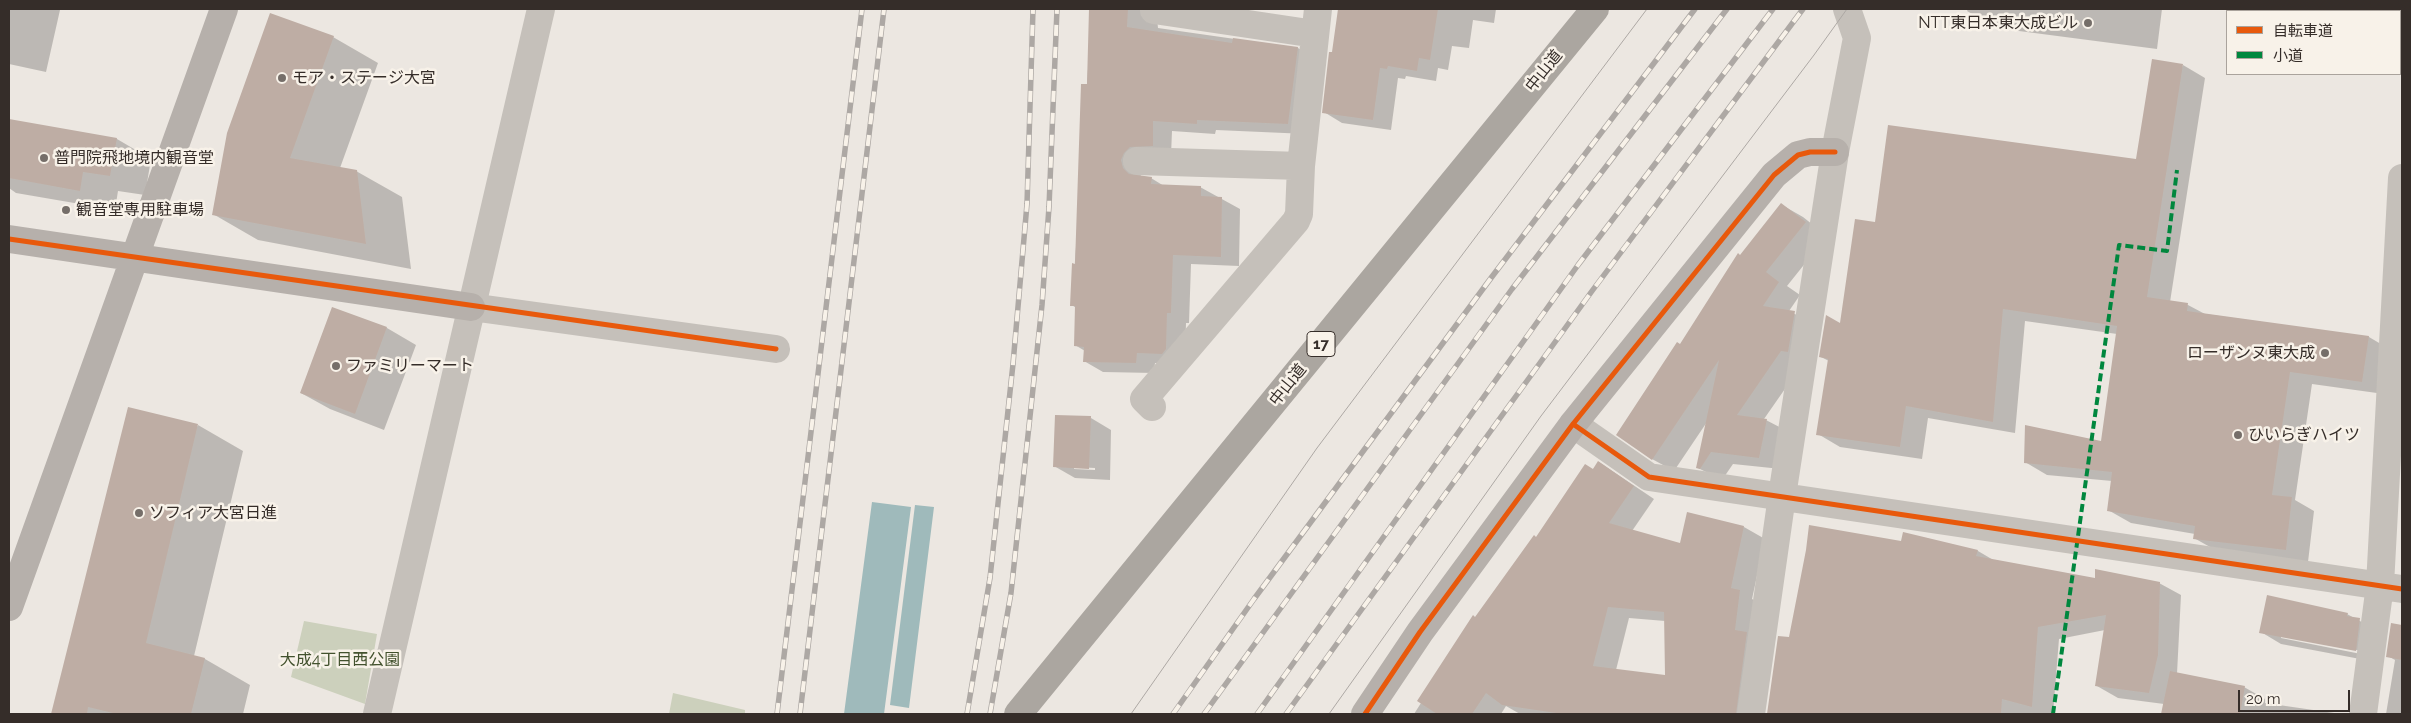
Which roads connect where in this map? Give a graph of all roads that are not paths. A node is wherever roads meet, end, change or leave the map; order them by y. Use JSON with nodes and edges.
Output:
{"nodes":[{"id":1,"x":224,"y":9,"type":"edge"},
{"id":2,"x":540,"y":9,"type":"edge"},
{"id":3,"x":1595,"y":9,"type":"edge"},
{"id":4,"x":1848,"y":9,"type":"edge"},
{"id":5,"x":1154,"y":10,"type":"edge"},
{"id":6,"x":1317,"y":21,"type":"edge"},
{"id":7,"x":1835,"y":152,"type":"junction"},
{"id":8,"x":1137,"y":162,"type":"dead end"},
{"id":9,"x":1301,"y":166,"type":"junction"},
{"id":10,"x":2402,"y":178,"type":"edge"},
{"id":11,"x":9,"y":239,"type":"edge"},
{"id":12,"x":133,"y":258,"type":"junction"},
{"id":13,"x":471,"y":307,"type":"junction"},
{"id":14,"x":776,"y":349,"type":"dead end"},
{"id":15,"x":1152,"y":407,"type":"dead end"},
{"id":16,"x":1573,"y":424,"type":"junction"},
{"id":17,"x":1782,"y":496,"type":"junction"},
{"id":18,"x":2391,"y":587,"type":"edge"},
{"id":19,"x":9,"y":607,"type":"edge"},
{"id":20,"x":377,"y":714,"type":"edge"},
{"id":21,"x":1018,"y":714,"type":"edge"},
{"id":22,"x":1365,"y":714,"type":"edge"},
{"id":23,"x":1751,"y":714,"type":"edge"},
{"id":24,"x":2362,"y":714,"type":"edge"}],
"edges":[{"from":1,"to":12,"type":"street"},
{"from":2,"to":13,"type":"street"},
{"from":3,"to":21,"type":"highway","name":"中山道","number":"17"},
{"from":4,"to":7,"type":"street"},
{"from":5,"to":6,"type":"street"},
{"from":6,"to":9,"type":"street"},
{"from":7,"to":16,"type":"street"},
{"from":7,"to":17,"type":"street"},
{"from":8,"to":9,"type":"street"},
{"from":9,"to":15,"type":"street"},
{"from":10,"to":18,"type":"street"},
{"from":11,"to":12,"type":"street"},
{"from":12,"to":13,"type":"street"},
{"from":12,"to":19,"type":"street"},
{"from":13,"to":14,"type":"street"},
{"from":13,"to":20,"type":"street"},
{"from":16,"to":17,"type":"street"},
{"from":16,"to":22,"type":"street"},
{"from":17,"to":18,"type":"street"},
{"from":17,"to":23,"type":"street"},
{"from":18,"to":24,"type":"street"}]}
